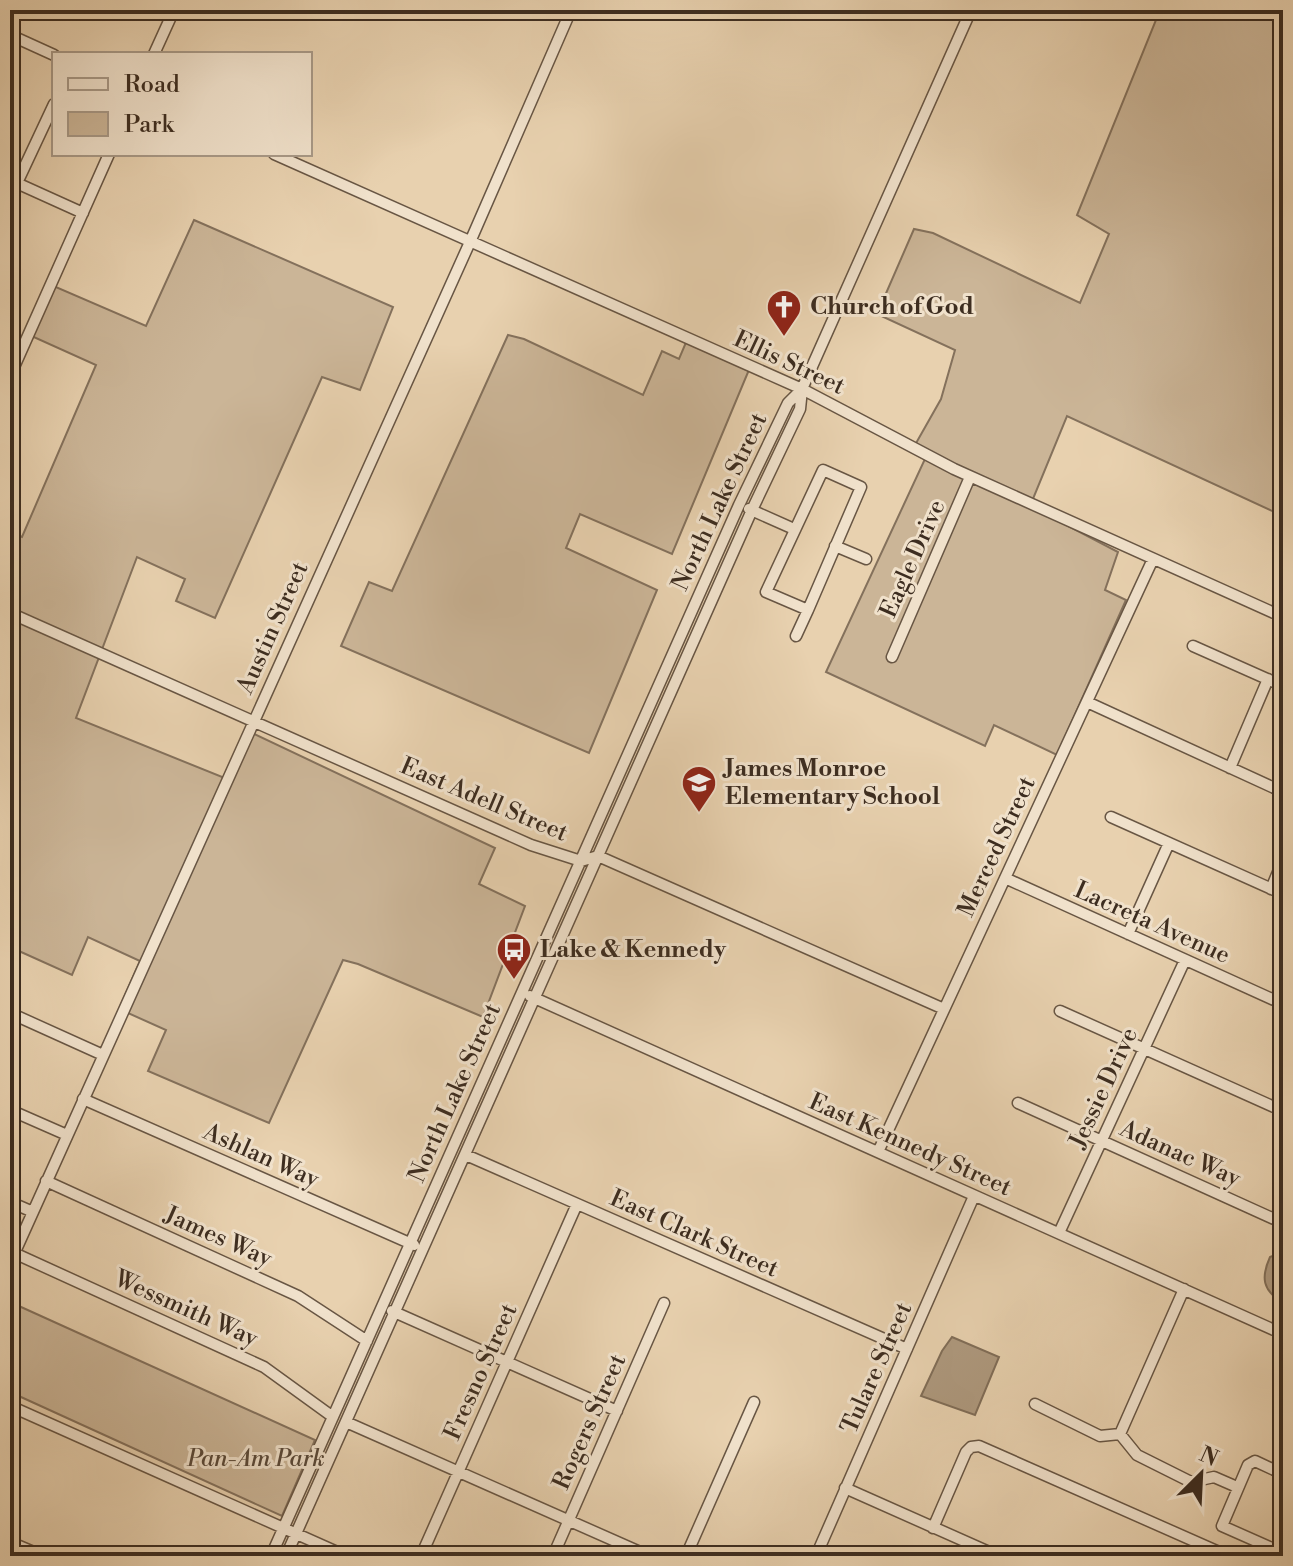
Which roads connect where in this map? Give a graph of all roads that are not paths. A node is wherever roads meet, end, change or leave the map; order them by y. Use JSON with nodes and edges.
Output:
{"nodes":[{"id":1,"x":174,"y":10,"type":"edge"},
{"id":2,"x":567,"y":10,"type":"edge"},
{"id":3,"x":971,"y":10,"type":"edge"},
{"id":4,"x":10,"y":35,"type":"edge"},
{"id":5,"x":155,"y":52,"type":"edge"},
{"id":6,"x":52,"y":54,"type":"edge"},
{"id":7,"x":52,"y":108,"type":"edge"},
{"id":8,"x":108,"y":156,"type":"edge"},
{"id":9,"x":278,"y":156,"type":"edge"},
{"id":10,"x":14,"y":181,"type":"edge"},
{"id":11,"x":83,"y":213,"type":"junction"},
{"id":12,"x":470,"y":242,"type":"junction"},
{"id":13,"x":10,"y":376,"type":"edge"},
{"id":14,"x":802,"y":389,"type":"junction"},
{"id":15,"x":970,"y":477,"type":"junction"},
{"id":16,"x":739,"y":505,"type":"junction"},
{"id":17,"x":752,"y":510,"type":"junction"},
{"id":18,"x":794,"y":529,"type":"junction"},
{"id":19,"x":835,"y":546,"type":"junction"},
{"id":20,"x":866,"y":559,"type":"dead end"},
{"id":21,"x":1153,"y":559,"type":"junction"},
{"id":22,"x":808,"y":610,"type":"junction"},
{"id":23,"x":10,"y":613,"type":"edge"},
{"id":24,"x":1283,"y":617,"type":"edge"},
{"id":25,"x":796,"y":636,"type":"dead end"},
{"id":26,"x":1193,"y":646,"type":"dead end"},
{"id":27,"x":892,"y":657,"type":"dead end"},
{"id":28,"x":1268,"y":679,"type":"junction"},
{"id":29,"x":1283,"y":686,"type":"edge"},
{"id":30,"x":1087,"y":702,"type":"junction"},
{"id":31,"x":252,"y":721,"type":"junction"},
{"id":32,"x":650,"y":737,"type":"junction"},
{"id":33,"x":633,"y":745,"type":"junction"},
{"id":34,"x":1230,"y":768,"type":"junction"},
{"id":35,"x":1283,"y":792,"type":"edge"},
{"id":36,"x":1111,"y":817,"type":"dead end"},
{"id":37,"x":1169,"y":843,"type":"junction"},
{"id":38,"x":598,"y":856,"type":"junction"},
{"id":39,"x":1283,"y":860,"type":"edge"},
{"id":40,"x":581,"y":861,"type":"junction"},
{"id":41,"x":1005,"y":878,"type":"junction"},
{"id":42,"x":1271,"y":889,"type":"junction"},
{"id":43,"x":1283,"y":894,"type":"edge"},
{"id":44,"x":1128,"y":934,"type":"junction"},
{"id":45,"x":1185,"y":960,"type":"junction"},
{"id":46,"x":521,"y":992,"type":"junction"},
{"id":47,"x":534,"y":998,"type":"junction"},
{"id":48,"x":1283,"y":1004,"type":"edge"},
{"id":49,"x":944,"y":1009,"type":"junction"},
{"id":50,"x":1060,"y":1011,"type":"dead end"},
{"id":51,"x":10,"y":1013,"type":"edge"},
{"id":52,"x":1144,"y":1049,"type":"junction"},
{"id":53,"x":103,"y":1055,"type":"junction"},
{"id":54,"x":83,"y":1099,"type":"junction"},
{"id":55,"x":1018,"y":1103,"type":"dead end"},
{"id":56,"x":10,"y":1110,"type":"edge"},
{"id":57,"x":1283,"y":1111,"type":"edge"},
{"id":58,"x":67,"y":1135,"type":"junction"},
{"id":59,"x":1102,"y":1141,"type":"junction"},
{"id":60,"x":878,"y":1152,"type":"junction"},
{"id":61,"x":466,"y":1155,"type":"junction"},
{"id":62,"x":46,"y":1181,"type":"junction"},
{"id":63,"x":974,"y":1196,"type":"junction"},
{"id":64,"x":10,"y":1202,"type":"edge"},
{"id":65,"x":577,"y":1204,"type":"junction"},
{"id":66,"x":33,"y":1212,"type":"junction"},
{"id":67,"x":1283,"y":1223,"type":"edge"},
{"id":68,"x":1059,"y":1233,"type":"junction"},
{"id":69,"x":409,"y":1243,"type":"junction"},
{"id":70,"x":422,"y":1248,"type":"junction"},
{"id":71,"x":12,"y":1258,"type":"edge"},
{"id":72,"x":1184,"y":1289,"type":"junction"},
{"id":73,"x":664,"y":1303,"type":"dead end"},
{"id":74,"x":383,"y":1306,"type":"junction"},
{"id":75,"x":395,"y":1312,"type":"junction"},
{"id":76,"x":1283,"y":1334,"type":"edge"},
{"id":77,"x":367,"y":1341,"type":"junction"},
{"id":78,"x":907,"y":1349,"type":"junction"},
{"id":79,"x":507,"y":1362,"type":"junction"},
{"id":80,"x":754,"y":1402,"type":"dead end"},
{"id":81,"x":1035,"y":1404,"type":"dead end"},
{"id":82,"x":10,"y":1406,"type":"edge"},
{"id":83,"x":617,"y":1411,"type":"junction"},
{"id":84,"x":333,"y":1417,"type":"junction"},
{"id":85,"x":346,"y":1422,"type":"junction"},
{"id":86,"x":1120,"y":1434,"type":"junction"},
{"id":87,"x":458,"y":1473,"type":"junction"},
{"id":88,"x":1283,"y":1474,"type":"edge"},
{"id":89,"x":1237,"y":1487,"type":"junction"},
{"id":90,"x":845,"y":1488,"type":"junction"},
{"id":91,"x":568,"y":1521,"type":"junction"},
{"id":92,"x":283,"y":1528,"type":"junction"},
{"id":93,"x":933,"y":1528,"type":"junction"},
{"id":94,"x":295,"y":1534,"type":"junction"},
{"id":95,"x":10,"y":1542,"type":"edge"},
{"id":96,"x":1283,"y":1553,"type":"edge"},
{"id":97,"x":43,"y":1556,"type":"edge"},
{"id":98,"x":271,"y":1556,"type":"edge"},
{"id":99,"x":286,"y":1556,"type":"edge"},
{"id":100,"x":346,"y":1556,"type":"edge"},
{"id":101,"x":421,"y":1556,"type":"edge"},
{"id":102,"x":553,"y":1556,"type":"edge"},
{"id":103,"x":649,"y":1556,"type":"edge"},
{"id":104,"x":686,"y":1556,"type":"edge"},
{"id":105,"x":816,"y":1556,"type":"edge"},
{"id":106,"x":998,"y":1556,"type":"edge"},
{"id":107,"x":1228,"y":1556,"type":"edge"}],
"edges":[{"from":1,"to":5,"type":"street"},
{"from":2,"to":12,"type":"street","name":"Austin Street"},
{"from":3,"to":14,"type":"street","name":"North Lake Street"},
{"from":4,"to":6,"type":"street"},
{"from":7,"to":10,"type":"street"},
{"from":8,"to":11,"type":"street"},
{"from":9,"to":12,"type":"street","name":"Ellis Street"},
{"from":10,"to":11,"type":"street"},
{"from":11,"to":13,"type":"street"},
{"from":12,"to":14,"type":"street","name":"Ellis Street"},
{"from":12,"to":31,"type":"street","name":"Austin Street"},
{"from":14,"to":15,"type":"street","name":"Ellis Street"},
{"from":14,"to":16,"type":"street","name":"North Lake Street"},
{"from":14,"to":17,"type":"street","name":"North Lake Street"},
{"from":15,"to":21,"type":"street","name":"Ellis Street"},
{"from":15,"to":27,"type":"street","name":"Eagle Drive"},
{"from":16,"to":17,"type":"street"},
{"from":16,"to":33,"type":"street","name":"North Lake Street"},
{"from":17,"to":18,"type":"street"},
{"from":17,"to":32,"type":"street","name":"North Lake Street"},
{"from":18,"to":19,"type":"street"},
{"from":18,"to":22,"type":"street"},
{"from":19,"to":20,"type":"street"},
{"from":19,"to":22,"type":"street"},
{"from":21,"to":24,"type":"street","name":"Ellis Street"},
{"from":21,"to":30,"type":"street","name":"Merced Street"},
{"from":22,"to":25,"type":"street"},
{"from":23,"to":31,"type":"street","name":"East Adell Street"},
{"from":26,"to":28,"type":"street"},
{"from":28,"to":29,"type":"street"},
{"from":28,"to":34,"type":"street"},
{"from":30,"to":34,"type":"street"},
{"from":30,"to":41,"type":"street","name":"Merced Street"},
{"from":31,"to":40,"type":"street","name":"East Adell Street"},
{"from":31,"to":53,"type":"street","name":"Austin Street"},
{"from":32,"to":33,"type":"street"},
{"from":32,"to":38,"type":"street","name":"North Lake Street"},
{"from":33,"to":40,"type":"street","name":"North Lake Street"},
{"from":34,"to":35,"type":"street"},
{"from":36,"to":37,"type":"street"},
{"from":37,"to":42,"type":"street"},
{"from":37,"to":44,"type":"street"},
{"from":38,"to":40,"type":"street","name":"East Adell Street"},
{"from":38,"to":47,"type":"street","name":"North Lake Street"},
{"from":38,"to":49,"type":"street"},
{"from":39,"to":42,"type":"street"},
{"from":40,"to":46,"type":"street","name":"North Lake Street"},
{"from":41,"to":44,"type":"street","name":"Lacreta Avenue"},
{"from":41,"to":49,"type":"street","name":"Merced Street"},
{"from":42,"to":43,"type":"street"},
{"from":44,"to":45,"type":"street","name":"Lacreta Avenue"},
{"from":45,"to":48,"type":"street","name":"Lacreta Avenue"},
{"from":45,"to":52,"type":"street","name":"Jessie Drive"},
{"from":46,"to":47,"type":"street","name":"East Kennedy Street"},
{"from":46,"to":69,"type":"street","name":"North Lake Street"},
{"from":47,"to":60,"type":"street","name":"East Kennedy Street"},
{"from":47,"to":61,"type":"street","name":"North Lake Street"},
{"from":49,"to":60,"type":"street","name":"Merced Street"},
{"from":50,"to":52,"type":"street"},
{"from":51,"to":53,"type":"street"},
{"from":52,"to":57,"type":"street"},
{"from":52,"to":59,"type":"street","name":"Jessie Drive"},
{"from":53,"to":54,"type":"street","name":"Austin Street"},
{"from":54,"to":58,"type":"street","name":"Austin Street"},
{"from":54,"to":69,"type":"street","name":"Ashlan Way"},
{"from":55,"to":59,"type":"street","name":"Adanac Way"},
{"from":56,"to":58,"type":"street"},
{"from":58,"to":62,"type":"street","name":"Austin Street"},
{"from":59,"to":67,"type":"street","name":"Adanac Way"},
{"from":59,"to":68,"type":"street","name":"Jessie Drive"},
{"from":60,"to":63,"type":"street","name":"East Kennedy Street"},
{"from":61,"to":65,"type":"street","name":"East Clark Street"},
{"from":61,"to":70,"type":"street","name":"North Lake Street"},
{"from":62,"to":66,"type":"street","name":"Austin Street"},
{"from":62,"to":77,"type":"street","name":"James Way"},
{"from":63,"to":68,"type":"street","name":"East Kennedy Street"},
{"from":63,"to":78,"type":"street","name":"Tulare Street"},
{"from":64,"to":66,"type":"street"},
{"from":65,"to":78,"type":"street","name":"East Clark Street"},
{"from":65,"to":79,"type":"street","name":"Fresno Street"},
{"from":66,"to":71,"type":"street","name":"Austin Street"},
{"from":68,"to":72,"type":"street","name":"East Kennedy Street"},
{"from":69,"to":70,"type":"street","name":"Ashlan Way"},
{"from":69,"to":74,"type":"street","name":"North Lake Street"},
{"from":70,"to":75,"type":"street","name":"North Lake Street"},
{"from":71,"to":84,"type":"street","name":"Wessmith Way"},
{"from":72,"to":76,"type":"street","name":"East Kennedy Street"},
{"from":72,"to":86,"type":"street"},
{"from":73,"to":83,"type":"street","name":"Rogers Street"},
{"from":74,"to":75,"type":"street"},
{"from":74,"to":77,"type":"street","name":"North Lake Street"},
{"from":75,"to":79,"type":"street"},
{"from":75,"to":85,"type":"street","name":"North Lake Street"},
{"from":77,"to":84,"type":"street","name":"North Lake Street"},
{"from":78,"to":90,"type":"street","name":"Tulare Street"},
{"from":79,"to":83,"type":"street"},
{"from":79,"to":87,"type":"street","name":"Fresno Street"},
{"from":80,"to":104,"type":"street"},
{"from":81,"to":86,"type":"street"},
{"from":82,"to":92,"type":"street"},
{"from":83,"to":91,"type":"street","name":"Rogers Street"},
{"from":84,"to":92,"type":"street","name":"North Lake Street"},
{"from":85,"to":87,"type":"street"},
{"from":85,"to":94,"type":"street","name":"North Lake Street"},
{"from":86,"to":89,"type":"street"},
{"from":87,"to":91,"type":"street"},
{"from":87,"to":101,"type":"street","name":"Fresno Street"},
{"from":88,"to":89,"type":"street"},
{"from":89,"to":96,"type":"street"},
{"from":90,"to":93,"type":"street"},
{"from":90,"to":105,"type":"street","name":"Tulare Street"},
{"from":91,"to":102,"type":"street","name":"Rogers Street"},
{"from":91,"to":103,"type":"street"},
{"from":92,"to":94,"type":"street"},
{"from":92,"to":98,"type":"street","name":"North Lake Street"},
{"from":93,"to":106,"type":"street"},
{"from":93,"to":107,"type":"street"},
{"from":94,"to":99,"type":"street","name":"North Lake Street"},
{"from":94,"to":100,"type":"street"},
{"from":95,"to":97,"type":"street"}]}
